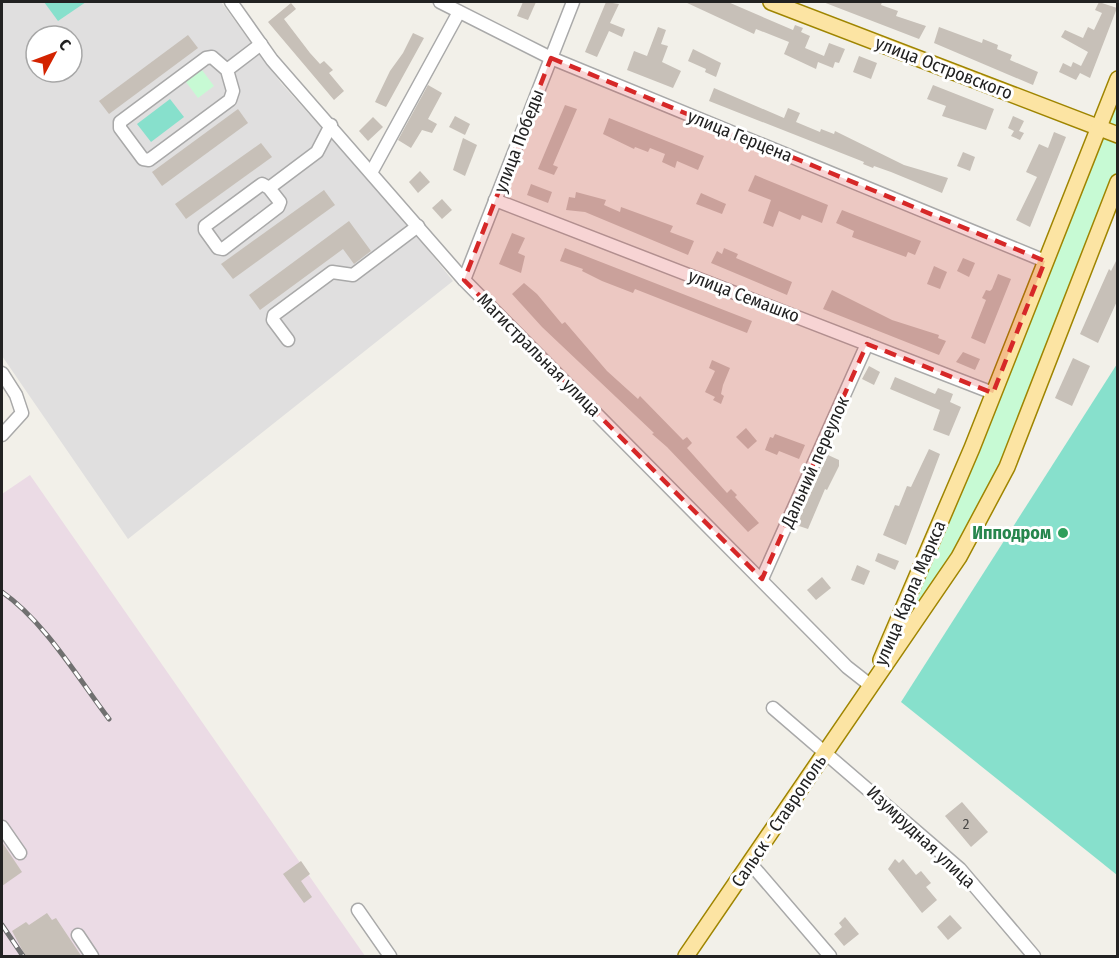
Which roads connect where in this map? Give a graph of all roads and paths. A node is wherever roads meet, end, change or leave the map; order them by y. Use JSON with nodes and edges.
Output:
{"nodes":[{"id":1,"x":231,"y":2,"type":"edge"},
{"id":2,"x":440,"y":2,"type":"edge"},
{"id":3,"x":573,"y":2,"type":"edge"},
{"id":4,"x":771,"y":2,"type":"edge"},
{"id":5,"x":459,"y":12,"type":"junction"},
{"id":6,"x":261,"y":44,"type":"junction"},
{"id":7,"x":551,"y":58,"type":"junction"},
{"id":8,"x":227,"y":70,"type":"junction"},
{"id":9,"x":1118,"y":79,"type":"edge"},
{"id":10,"x":331,"y":125,"type":"junction"},
{"id":11,"x":1098,"y":128,"type":"junction"},
{"id":12,"x":1118,"y":135,"type":"edge"},
{"id":13,"x":372,"y":171,"type":"junction"},
{"id":14,"x":1118,"y":182,"type":"edge"},
{"id":15,"x":269,"y":188,"type":"junction"},
{"id":16,"x":495,"y":200,"type":"junction"},
{"id":17,"x":418,"y":226,"type":"junction"},
{"id":18,"x":1045,"y":261,"type":"junction"},
{"id":19,"x":464,"y":280,"type":"junction"},
{"id":20,"x":288,"y":340,"type":"dead end"},
{"id":21,"x":867,"y":344,"type":"junction"},
{"id":22,"x":2,"y":373,"type":"edge"},
{"id":23,"x":993,"y":393,"type":"junction"},
{"id":24,"x":2,"y":435,"type":"edge"},
{"id":25,"x":762,"y":579,"type":"junction"},
{"id":26,"x":870,"y":685,"type":"junction"},
{"id":27,"x":773,"y":708,"type":"dead end"},
{"id":28,"x":825,"y":751,"type":"junction"},
{"id":29,"x":2,"y":827,"type":"edge"},
{"id":30,"x":20,"y":853,"type":"dead end"},
{"id":31,"x":751,"y":864,"type":"junction"},
{"id":32,"x":358,"y":910,"type":"dead end"},
{"id":33,"x":78,"y":935,"type":"dead end"},
{"id":34,"x":92,"y":957,"type":"edge"},
{"id":35,"x":390,"y":957,"type":"edge"},
{"id":36,"x":686,"y":957,"type":"edge"},
{"id":37,"x":830,"y":957,"type":"edge"},
{"id":38,"x":1034,"y":957,"type":"edge"}],
"edges":[{"from":1,"to":6,"type":"street","name":"Магистральная улица"},
{"from":2,"to":5,"type":"street","name":"улица Герцена"},
{"from":3,"to":7,"type":"street","name":"улица Победы"},
{"from":4,"to":11,"type":"main road","name":"улица Островского"},
{"from":5,"to":7,"type":"street","name":"улица Герцена"},
{"from":5,"to":13,"type":"street"},
{"from":6,"to":8,"type":"street"},
{"from":6,"to":10,"type":"street","name":"Магистральная улица"},
{"from":7,"to":16,"type":"street","name":"улица Победы"},
{"from":7,"to":18,"type":"street","name":"улица Герцена"},
{"from":8,"to":8,"type":"street"},
{"from":9,"to":11,"type":"main road","name":"улица Карла Маркса"},
{"from":10,"to":13,"type":"street","name":"Магистральная улица"},
{"from":10,"to":15,"type":"street"},
{"from":11,"to":12,"type":"main road","name":"улица Островского"},
{"from":11,"to":18,"type":"main road","name":"улица Карла Маркса"},
{"from":13,"to":17,"type":"street","name":"Магистральная улица"},
{"from":14,"to":26,"type":"main road","name":"улица Карла Маркса"},
{"from":15,"to":15,"type":"street"},
{"from":16,"to":19,"type":"street","name":"улица Победы"},
{"from":16,"to":21,"type":"street","name":"улица Семашко"},
{"from":17,"to":19,"type":"street","name":"Магистральная улица"},
{"from":17,"to":20,"type":"street"},
{"from":18,"to":23,"type":"main road","name":"улица Карла Маркса"},
{"from":19,"to":25,"type":"street","name":"Магистральная улица"},
{"from":21,"to":23,"type":"street","name":"улица Семашко"},
{"from":21,"to":25,"type":"street","name":"Дальний переулок"},
{"from":22,"to":24,"type":"street"},
{"from":23,"to":26,"type":"main road","name":"улица Карла Маркса"},
{"from":25,"to":26,"type":"street","name":"Магистральная улица"},
{"from":26,"to":28,"type":"main road","name":"Сальск - Ставрополь"},
{"from":27,"to":28,"type":"street","name":"Изумрудная улица"},
{"from":28,"to":31,"type":"main road","name":"Сальск - Ставрополь"},
{"from":28,"to":38,"type":"street","name":"Изумрудная улица"},
{"from":29,"to":30,"type":"street"},
{"from":31,"to":36,"type":"main road","name":"Сальск - Ставрополь"},
{"from":31,"to":37,"type":"street"},
{"from":32,"to":35,"type":"street"},
{"from":33,"to":34,"type":"street"}]}
